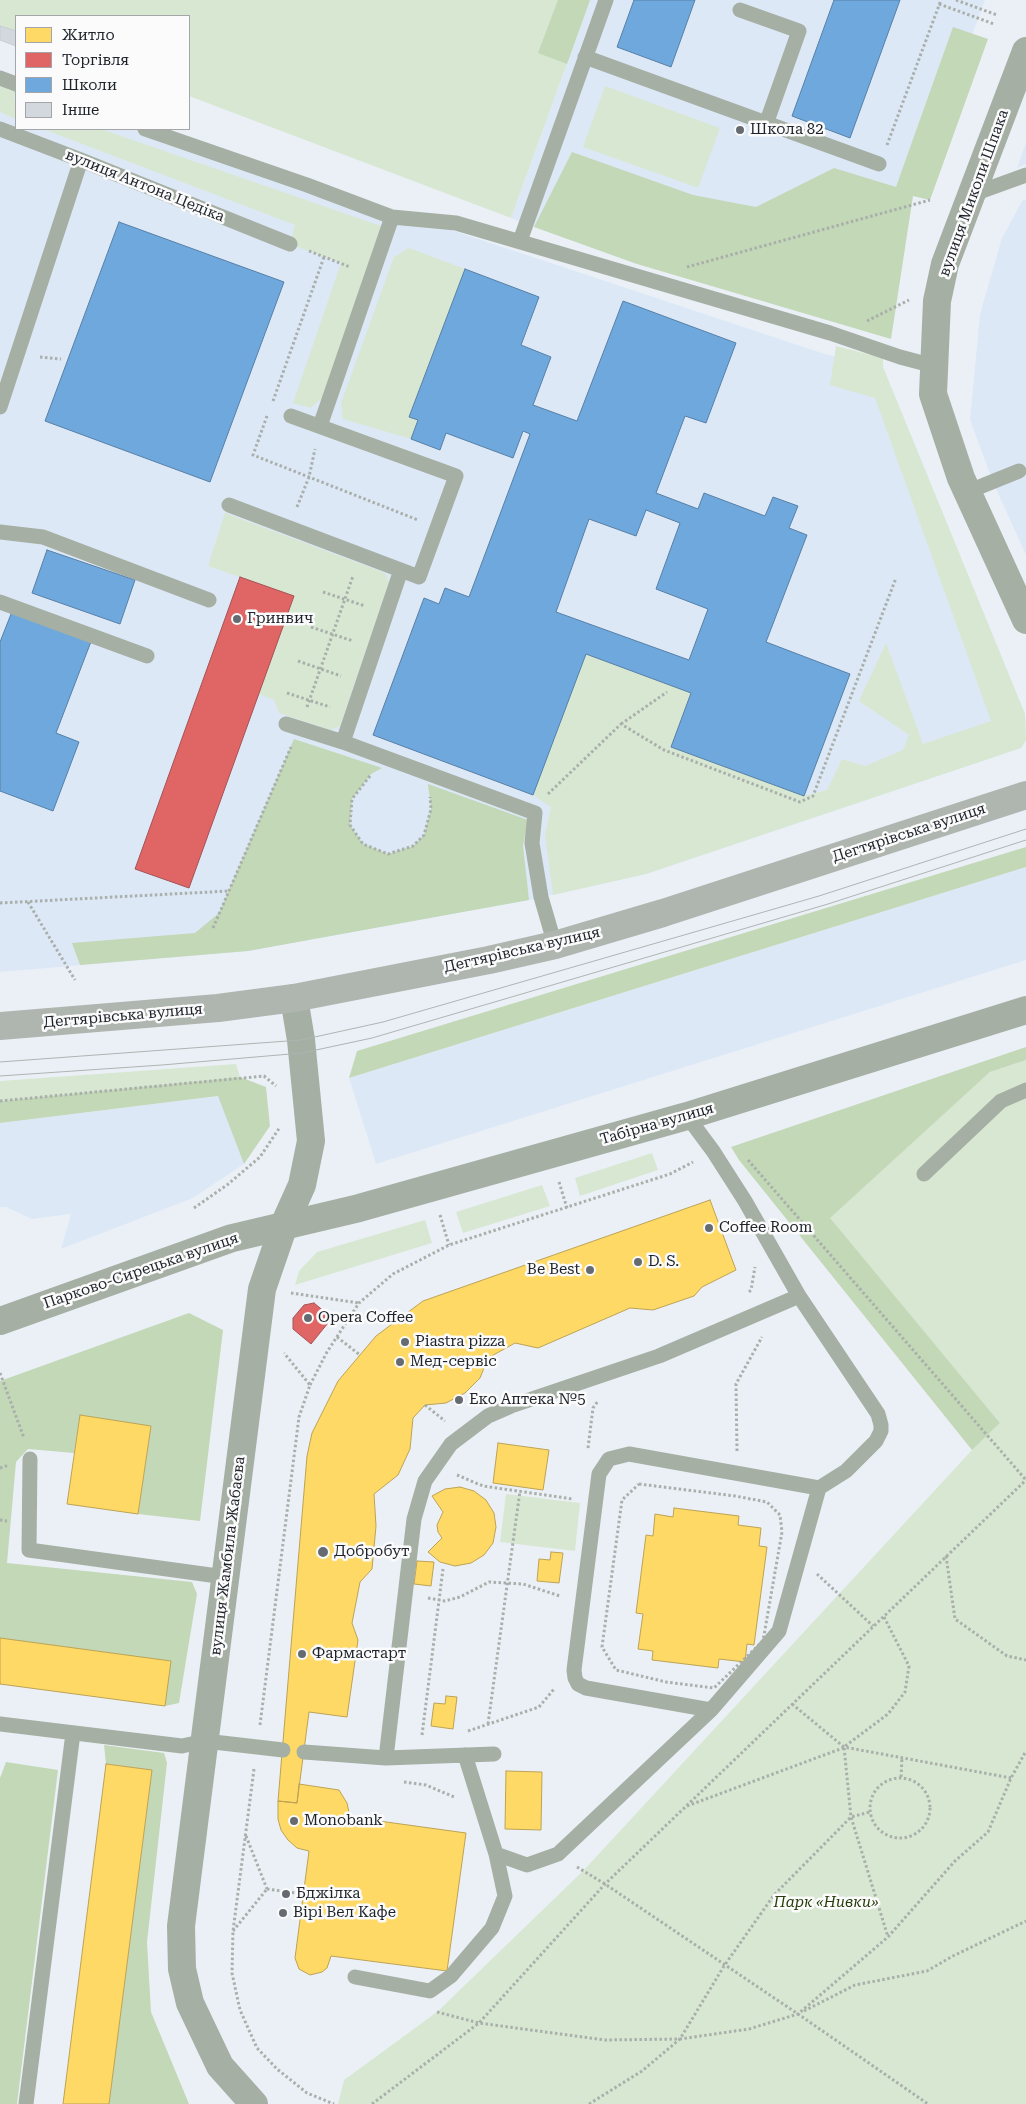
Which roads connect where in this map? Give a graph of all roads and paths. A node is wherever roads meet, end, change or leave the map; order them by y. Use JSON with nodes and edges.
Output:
{"nodes":[{"id":1,"x":606,"y":0,"type":"edge"},
{"id":2,"x":956,"y":0,"type":"edge"},
{"id":3,"x":940,"y":2,"type":"edge"},
{"id":4,"x":740,"y":10,"type":"dead end"},
{"id":5,"x":997,"y":15,"type":"dead end"},
{"id":6,"x":994,"y":24,"type":"dead end"},
{"id":7,"x":1026,"y":51,"type":"edge"},
{"id":8,"x":585,"y":57,"type":"junction"},
{"id":9,"x":0,"y":78,"type":"edge"},
{"id":10,"x":15,"y":84,"type":"edge"},
{"id":11,"x":766,"y":124,"type":"junction"},
{"id":12,"x":0,"y":129,"type":"edge"},
{"id":13,"x":148,"y":130,"type":"edge"},
{"id":14,"x":81,"y":160,"type":"junction"},
{"id":15,"x":879,"y":164,"type":"joint"},
{"id":16,"x":1026,"y":175,"type":"edge"},
{"id":17,"x":970,"y":195,"type":"junction"},
{"id":18,"x":930,"y":200,"type":"dead end"},
{"id":19,"x":392,"y":217,"type":"junction"},
{"id":20,"x":520,"y":240,"type":"junction"},
{"id":21,"x":290,"y":244,"type":"joint"},
{"id":22,"x":324,"y":257,"type":"junction"},
{"id":23,"x":372,"y":275,"type":"junction"},
{"id":24,"x":644,"y":278,"type":"junction"},
{"id":25,"x":909,"y":300,"type":"dead end"},
{"id":26,"x":838,"y":336,"type":"junction"},
{"id":27,"x":934,"y":366,"type":"junction"},
{"id":28,"x":0,"y":407,"type":"edge"},
{"id":29,"x":291,"y":416,"type":"dead end"},
{"id":30,"x":320,"y":426,"type":"junction"},
{"id":31,"x":1019,"y":471,"type":"dead end"},
{"id":32,"x":309,"y":477,"type":"junction"},
{"id":33,"x":967,"y":492,"type":"junction"},
{"id":34,"x":229,"y":505,"type":"dead end"},
{"id":35,"x":288,"y":528,"type":"junction"},
{"id":36,"x":437,"y":528,"type":"junction"},
{"id":37,"x":0,"y":532,"type":"edge"},
{"id":38,"x":360,"y":555,"type":"junction"},
{"id":39,"x":401,"y":570,"type":"junction"},
{"id":40,"x":896,"y":578,"type":"dead end"},
{"id":41,"x":323,"y":592,"type":"dead end"},
{"id":42,"x":344,"y":599,"type":"junction"},
{"id":43,"x":209,"y":600,"type":"dead end"},
{"id":44,"x":0,"y":602,"type":"edge"},
{"id":45,"x":366,"y":606,"type":"dead end"},
{"id":46,"x":1026,"y":620,"type":"edge"},
{"id":47,"x":311,"y":627,"type":"dead end"},
{"id":48,"x":332,"y":634,"type":"junction"},
{"id":49,"x":354,"y":641,"type":"dead end"},
{"id":50,"x":147,"y":656,"type":"dead end"},
{"id":51,"x":298,"y":661,"type":"dead end"},
{"id":52,"x":320,"y":668,"type":"junction"},
{"id":53,"x":341,"y":676,"type":"dead end"},
{"id":54,"x":667,"y":692,"type":"dead end"},
{"id":55,"x":287,"y":693,"type":"dead end"},
{"id":56,"x":309,"y":700,"type":"junction"},
{"id":57,"x":330,"y":707,"type":"dead end"},
{"id":58,"x":621,"y":724,"type":"junction"},
{"id":59,"x":293,"y":726,"type":"junction"},
{"id":60,"x":343,"y":742,"type":"junction"},
{"id":61,"x":393,"y":760,"type":"junction"},
{"id":62,"x":426,"y":773,"type":"junction"},
{"id":63,"x":1026,"y":795,"type":"edge"},
{"id":64,"x":535,"y":813,"type":"junction"},
{"id":65,"x":229,"y":891,"type":"junction"},
{"id":66,"x":28,"y":902,"type":"junction"},
{"id":67,"x":0,"y":903,"type":"edge"},
{"id":68,"x":213,"y":928,"type":"dead end"},
{"id":69,"x":555,"y":945,"type":"junction"},
{"id":70,"x":74,"y":980,"type":"dead end"},
{"id":71,"x":294,"y":998,"type":"junction"},
{"id":72,"x":1026,"y":1010,"type":"edge"},
{"id":73,"x":0,"y":1026,"type":"edge"},
{"id":74,"x":280,"y":1090,"type":"dead end"},
{"id":75,"x":1026,"y":1090,"type":"edge"},
{"id":76,"x":0,"y":1101,"type":"edge"},
{"id":77,"x":687,"y":1116,"type":"junction"},
{"id":78,"x":283,"y":1123,"type":"dead end"},
{"id":79,"x":745,"y":1156,"type":"dead end"},
{"id":80,"x":697,"y":1160,"type":"dead end"},
{"id":81,"x":924,"y":1174,"type":"dead end"},
{"id":82,"x":558,"y":1179,"type":"dead end"},
{"id":83,"x":194,"y":1208,"type":"dead end"},
{"id":84,"x":567,"y":1208,"type":"junction"},
{"id":85,"x":440,"y":1212,"type":"dead end"},
{"id":86,"x":284,"y":1225,"type":"junction"},
{"id":87,"x":450,"y":1245,"type":"junction"},
{"id":88,"x":751,"y":1260,"type":"dead end"},
{"id":89,"x":751,"y":1290,"type":"junction"},
{"id":90,"x":745,"y":1295,"type":"dead end"},
{"id":91,"x":799,"y":1296,"type":"junction"},
{"id":92,"x":290,"y":1301,"type":"dead end"},
{"id":93,"x":359,"y":1303,"type":"junction"},
{"id":94,"x":759,"y":1315,"type":"junction"},
{"id":95,"x":0,"y":1321,"type":"edge"},
{"id":96,"x":337,"y":1337,"type":"junction"},
{"id":97,"x":284,"y":1344,"type":"dead end"},
{"id":98,"x":360,"y":1355,"type":"dead end"},
{"id":99,"x":0,"y":1373,"type":"edge"},
{"id":100,"x":605,"y":1374,"type":"junction"},
{"id":101,"x":310,"y":1385,"type":"junction"},
{"id":102,"x":426,"y":1405,"type":"dead end"},
{"id":103,"x":453,"y":1415,"type":"dead end"},
{"id":104,"x":444,"y":1421,"type":"junction"},
{"id":105,"x":440,"y":1428,"type":"dead end"},
{"id":106,"x":587,"y":1455,"type":"dead end"},
{"id":107,"x":30,"y":1459,"type":"junction"},
{"id":108,"x":435,"y":1466,"type":"junction"},
{"id":109,"x":0,"y":1468,"type":"edge"},
{"id":110,"x":738,"y":1474,"type":"junction"},
{"id":111,"x":1026,"y":1480,"type":"edge"},
{"id":112,"x":819,"y":1488,"type":"junction"},
{"id":113,"x":520,"y":1491,"type":"junction"},
{"id":114,"x":735,"y":1496,"type":"junction"},
{"id":115,"x":581,"y":1500,"type":"dead end"},
{"id":116,"x":778,"y":1554,"type":"junction"},
{"id":117,"x":946,"y":1556,"type":"junction"},
{"id":118,"x":799,"y":1558,"type":"junction"},
{"id":119,"x":443,"y":1569,"type":"dead end"},
{"id":120,"x":225,"y":1577,"type":"junction"},
{"id":121,"x":508,"y":1583,"type":"junction"},
{"id":122,"x":404,"y":1594,"type":"junction"},
{"id":123,"x":438,"y":1600,"type":"junction"},
{"id":124,"x":583,"y":1600,"type":"junction"},
{"id":125,"x":608,"y":1603,"type":"junction"},
{"id":126,"x":884,"y":1616,"type":"junction"},
{"id":127,"x":873,"y":1626,"type":"junction"},
{"id":128,"x":1026,"y":1660,"type":"edge"},
{"id":129,"x":556,"y":1687,"type":"dead end"},
{"id":130,"x":792,"y":1704,"type":"junction"},
{"id":131,"x":711,"y":1710,"type":"junction"},
{"id":132,"x":0,"y":1724,"type":"edge"},
{"id":133,"x":488,"y":1724,"type":"junction"},
{"id":134,"x":388,"y":1729,"type":"junction"},
{"id":135,"x":73,"y":1733,"type":"junction"},
{"id":136,"x":462,"y":1733,"type":"dead end"},
{"id":137,"x":422,"y":1737,"type":"junction"},
{"id":138,"x":429,"y":1737,"type":"dead end"},
{"id":139,"x":205,"y":1741,"type":"junction"},
{"id":140,"x":257,"y":1747,"type":"junction"},
{"id":141,"x":844,"y":1747,"type":"junction"},
{"id":142,"x":283,"y":1750,"type":"dead end"},
{"id":143,"x":1026,"y":1751,"type":"edge"},
{"id":144,"x":304,"y":1752,"type":"dead end"},
{"id":145,"x":494,"y":1754,"type":"dead end"},
{"id":146,"x":465,"y":1755,"type":"junction"},
{"id":147,"x":420,"y":1757,"type":"junction"},
{"id":148,"x":386,"y":1758,"type":"junction"},
{"id":149,"x":902,"y":1758,"type":"junction"},
{"id":150,"x":901,"y":1778,"type":"junction"},
{"id":151,"x":1011,"y":1778,"type":"junction"},
{"id":152,"x":397,"y":1781,"type":"dead end"},
{"id":153,"x":416,"y":1784,"type":"junction"},
{"id":154,"x":460,"y":1804,"type":"dead end"},
{"id":155,"x":686,"y":1806,"type":"junction"},
{"id":156,"x":870,"y":1812,"type":"junction"},
{"id":157,"x":852,"y":1817,"type":"junction"},
{"id":158,"x":245,"y":1833,"type":"junction"},
{"id":159,"x":496,"y":1854,"type":"junction"},
{"id":160,"x":558,"y":1854,"type":"junction"},
{"id":161,"x":605,"y":1884,"type":"junction"},
{"id":162,"x":267,"y":1889,"type":"junction"},
{"id":163,"x":303,"y":1894,"type":"dead end"},
{"id":164,"x":1026,"y":1921,"type":"edge"},
{"id":165,"x":233,"y":1931,"type":"junction"},
{"id":166,"x":888,"y":1937,"type":"junction"},
{"id":167,"x":724,"y":1966,"type":"junction"},
{"id":168,"x":355,"y":1977,"type":"dead end"},
{"id":169,"x":430,"y":1991,"type":"junction"},
{"id":170,"x":798,"y":2014,"type":"junction"},
{"id":171,"x":479,"y":2023,"type":"junction"},
{"id":172,"x":680,"y":2039,"type":"junction"},
{"id":173,"x":252,"y":2103,"type":"edge"},
{"id":174,"x":26,"y":2104,"type":"edge"},
{"id":175,"x":334,"y":2104,"type":"edge"},
{"id":176,"x":372,"y":2104,"type":"edge"},
{"id":177,"x":589,"y":2104,"type":"edge"},
{"id":178,"x":928,"y":2104,"type":"edge"}],
"edges":[{"from":1,"to":8,"type":"lane"},
{"from":2,"to":5,"type":"path"},
{"from":3,"to":6,"type":"path"},
{"from":3,"to":15,"type":"path"},
{"from":4,"to":11,"type":"lane"},
{"from":7,"to":17,"type":"street","name":"вулиця Миколи Шпака"},
{"from":8,"to":11,"type":"lane"},
{"from":8,"to":20,"type":"lane"},
{"from":9,"to":10,"type":"lane"},
{"from":11,"to":15,"type":"lane"},
{"from":12,"to":14,"type":"lane","name":"вулиця Антона Цедіка"},
{"from":13,"to":19,"type":"lane"},
{"from":14,"to":21,"type":"lane","name":"вулиця Антона Цедіка"},
{"from":14,"to":28,"type":"lane"},
{"from":16,"to":17,"type":"lane"},
{"from":17,"to":27,"type":"street","name":"вулиця Миколи Шпака"},
{"from":18,"to":24,"type":"path"},
{"from":19,"to":20,"type":"lane"},
{"from":19,"to":23,"type":"lane"},
{"from":20,"to":24,"type":"lane"},
{"from":21,"to":22,"type":"path"},
{"from":22,"to":23,"type":"path"},
{"from":22,"to":32,"type":"path"},
{"from":23,"to":30,"type":"lane"},
{"from":24,"to":26,"type":"lane"},
{"from":25,"to":26,"type":"path"},
{"from":26,"to":27,"type":"lane"},
{"from":27,"to":33,"type":"street","name":"вулиця Миколи Шпака"},
{"from":29,"to":30,"type":"lane"},
{"from":30,"to":32,"type":"path"},
{"from":30,"to":36,"type":"lane"},
{"from":31,"to":33,"type":"lane"},
{"from":32,"to":35,"type":"path"},
{"from":32,"to":36,"type":"path"},
{"from":33,"to":46,"type":"street","name":"вулиця Миколи Шпака"},
{"from":34,"to":35,"type":"lane"},
{"from":35,"to":38,"type":"lane"},
{"from":36,"to":39,"type":"lane"},
{"from":37,"to":43,"type":"lane"},
{"from":38,"to":39,"type":"lane"},
{"from":38,"to":42,"type":"path"},
{"from":39,"to":60,"type":"lane"},
{"from":40,"to":58,"type":"path"},
{"from":41,"to":42,"type":"path"},
{"from":42,"to":45,"type":"path"},
{"from":42,"to":48,"type":"path"},
{"from":44,"to":50,"type":"lane"},
{"from":47,"to":48,"type":"path"},
{"from":48,"to":49,"type":"path"},
{"from":48,"to":52,"type":"path"},
{"from":51,"to":52,"type":"path"},
{"from":52,"to":53,"type":"path"},
{"from":52,"to":56,"type":"path"},
{"from":54,"to":58,"type":"path"},
{"from":55,"to":56,"type":"path"},
{"from":56,"to":57,"type":"path"},
{"from":56,"to":59,"type":"path"},
{"from":58,"to":64,"type":"path"},
{"from":59,"to":60,"type":"lane"},
{"from":59,"to":65,"type":"path"},
{"from":60,"to":61,"type":"lane"},
{"from":61,"to":62,"type":"lane"},
{"from":61,"to":62,"type":"path"},
{"from":62,"to":64,"type":"lane"},
{"from":63,"to":69,"type":"main road","name":"Дегтярівська вулиця"},
{"from":64,"to":69,"type":"lane"},
{"from":65,"to":66,"type":"path"},
{"from":65,"to":68,"type":"path"},
{"from":66,"to":67,"type":"path"},
{"from":66,"to":70,"type":"path"},
{"from":69,"to":71,"type":"main road","name":"Дегтярівська вулиця"},
{"from":71,"to":73,"type":"main road","name":"Дегтярівська вулиця"},
{"from":71,"to":86,"type":"street","name":"вулиця Жамбила Жабаєва"},
{"from":72,"to":77,"type":"street","name":"Табірна вулиця"},
{"from":74,"to":76,"type":"path"},
{"from":75,"to":81,"type":"lane"},
{"from":77,"to":86,"type":"street","name":"Табірна вулиця"},
{"from":77,"to":91,"type":"lane"},
{"from":78,"to":83,"type":"path"},
{"from":79,"to":111,"type":"path"},
{"from":80,"to":84,"type":"path"},
{"from":82,"to":84,"type":"path"},
{"from":84,"to":87,"type":"path"},
{"from":85,"to":87,"type":"path"},
{"from":86,"to":95,"type":"street","name":"Парково-Сирецька вулиця"},
{"from":86,"to":120,"type":"street","name":"вулиця Жамбила Жабаєва"},
{"from":87,"to":93,"type":"path"},
{"from":88,"to":89,"type":"path"},
{"from":89,"to":90,"type":"path"},
{"from":89,"to":94,"type":"path"},
{"from":91,"to":94,"type":"lane"},
{"from":91,"to":112,"type":"lane"},
{"from":92,"to":93,"type":"path"},
{"from":93,"to":96,"type":"path"},
{"from":94,"to":100,"type":"lane"},
{"from":94,"to":110,"type":"path"},
{"from":96,"to":98,"type":"path"},
{"from":96,"to":101,"type":"path"},
{"from":97,"to":101,"type":"path"},
{"from":99,"to":107,"type":"path"},
{"from":100,"to":106,"type":"path"},
{"from":100,"to":108,"type":"lane"},
{"from":101,"to":140,"type":"path"},
{"from":102,"to":104,"type":"path"},
{"from":103,"to":104,"type":"path"},
{"from":104,"to":105,"type":"path"},
{"from":107,"to":109,"type":"path"},
{"from":107,"to":120,"type":"lane"},
{"from":108,"to":113,"type":"path"},
{"from":108,"to":122,"type":"lane"},
{"from":110,"to":112,"type":"lane"},
{"from":110,"to":114,"type":"path"},
{"from":110,"to":124,"type":"lane"},
{"from":111,"to":117,"type":"path"},
{"from":112,"to":118,"type":"lane"},
{"from":113,"to":115,"type":"path"},
{"from":113,"to":121,"type":"path"},
{"from":114,"to":116,"type":"path"},
{"from":114,"to":125,"type":"path"},
{"from":116,"to":118,"type":"path"},
{"from":116,"to":125,"type":"path"},
{"from":117,"to":126,"type":"path"},
{"from":117,"to":128,"type":"path"},
{"from":118,"to":127,"type":"path"},
{"from":118,"to":131,"type":"lane"},
{"from":119,"to":123,"type":"path"},
{"from":120,"to":139,"type":"street","name":"вулиця Жамбила Жабаєва"},
{"from":121,"to":123,"type":"path"},
{"from":121,"to":124,"type":"path"},
{"from":121,"to":133,"type":"path"},
{"from":122,"to":123,"type":"path"},
{"from":122,"to":134,"type":"lane"},
{"from":123,"to":137,"type":"path"},
{"from":124,"to":125,"type":"path"},
{"from":124,"to":131,"type":"lane"},
{"from":126,"to":127,"type":"path"},
{"from":126,"to":141,"type":"path"},
{"from":127,"to":130,"type":"path"},
{"from":129,"to":133,"type":"path"},
{"from":130,"to":141,"type":"path"},
{"from":130,"to":155,"type":"path"},
{"from":131,"to":160,"type":"lane"},
{"from":132,"to":135,"type":"lane"},
{"from":133,"to":136,"type":"path"},
{"from":134,"to":137,"type":"path"},
{"from":134,"to":148,"type":"lane"},
{"from":135,"to":139,"type":"lane"},
{"from":135,"to":174,"type":"lane"},
{"from":137,"to":138,"type":"path"},
{"from":139,"to":140,"type":"lane"},
{"from":139,"to":173,"type":"street","name":"вулиця Жамбила Жабаєва"},
{"from":140,"to":142,"type":"lane"},
{"from":140,"to":158,"type":"path"},
{"from":141,"to":149,"type":"path"},
{"from":141,"to":155,"type":"path"},
{"from":141,"to":157,"type":"path"},
{"from":143,"to":151,"type":"path"},
{"from":144,"to":148,"type":"lane"},
{"from":145,"to":146,"type":"lane"},
{"from":146,"to":147,"type":"lane"},
{"from":146,"to":159,"type":"lane"},
{"from":147,"to":148,"type":"lane"},
{"from":147,"to":153,"type":"path"},
{"from":149,"to":150,"type":"path"},
{"from":149,"to":151,"type":"path"},
{"from":150,"to":156,"type":"path"},
{"from":150,"to":156,"type":"path"},
{"from":151,"to":166,"type":"path"},
{"from":152,"to":153,"type":"path"},
{"from":153,"to":154,"type":"path"},
{"from":155,"to":161,"type":"path"},
{"from":156,"to":157,"type":"path"},
{"from":157,"to":166,"type":"path"},
{"from":157,"to":167,"type":"path"},
{"from":158,"to":162,"type":"path"},
{"from":158,"to":165,"type":"path"},
{"from":159,"to":160,"type":"lane"},
{"from":159,"to":169,"type":"lane"},
{"from":160,"to":161,"type":"path"},
{"from":161,"to":167,"type":"path"},
{"from":161,"to":171,"type":"path"},
{"from":162,"to":163,"type":"path"},
{"from":162,"to":165,"type":"path"},
{"from":164,"to":170,"type":"path"},
{"from":165,"to":175,"type":"path"},
{"from":166,"to":170,"type":"path"},
{"from":167,"to":170,"type":"path"},
{"from":167,"to":172,"type":"path"},
{"from":168,"to":169,"type":"lane"},
{"from":169,"to":171,"type":"path"},
{"from":170,"to":172,"type":"path"},
{"from":170,"to":178,"type":"path"},
{"from":171,"to":172,"type":"path"},
{"from":171,"to":176,"type":"path"},
{"from":172,"to":177,"type":"path"}]}
